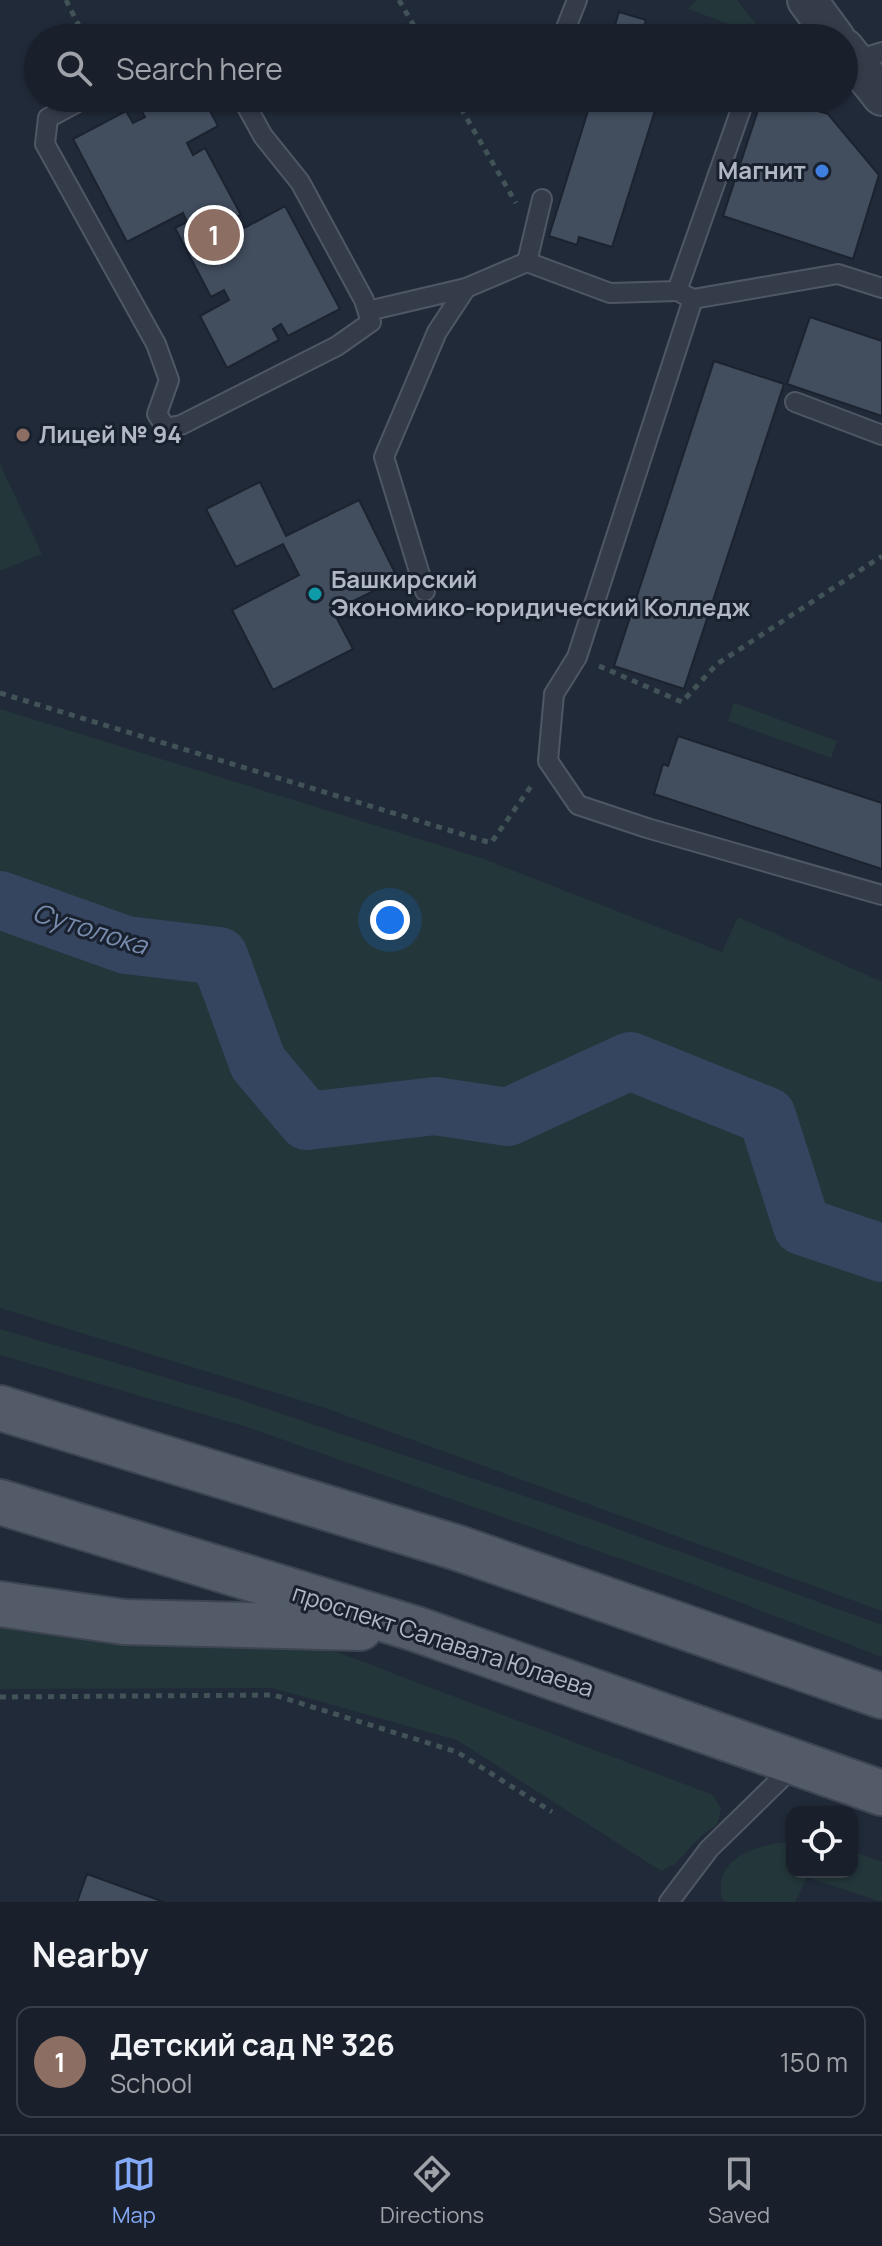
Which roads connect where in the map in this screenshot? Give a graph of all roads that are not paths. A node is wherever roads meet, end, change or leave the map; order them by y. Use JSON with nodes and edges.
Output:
{"nodes":[{"id":1,"x":577,"y":0,"type":"edge"},
{"id":2,"x":807,"y":0,"type":"edge"},
{"id":3,"x":568,"y":24,"type":"edge"},
{"id":4,"x":827,"y":24,"type":"edge"},
{"id":5,"x":858,"y":63,"type":"edge"},
{"id":6,"x":882,"y":96,"type":"edge"},
{"id":7,"x":59,"y":112,"type":"edge"},
{"id":8,"x":250,"y":112,"type":"edge"},
{"id":9,"x":741,"y":112,"type":"edge"},
{"id":10,"x":542,"y":199,"type":"dead end"},
{"id":11,"x":527,"y":262,"type":"junction"},
{"id":12,"x":466,"y":288,"type":"junction"},
{"id":13,"x":882,"y":288,"type":"edge"},
{"id":14,"x":685,"y":295,"type":"junction"},
{"id":15,"x":368,"y":311,"type":"junction"},
{"id":16,"x":795,"y":402,"type":"dead end"},
{"id":17,"x":882,"y":435,"type":"edge"},
{"id":18,"x":425,"y":591,"type":"dead end"},
{"id":19,"x":882,"y":895,"type":"edge"},
{"id":20,"x":0,"y":1408,"type":"edge"},
{"id":21,"x":0,"y":1502,"type":"edge"},
{"id":22,"x":0,"y":1604,"type":"edge"},
{"id":23,"x":416,"y":1629,"type":"junction"},
{"id":24,"x":882,"y":1696,"type":"edge"},
{"id":25,"x":798,"y":1762,"type":"junction"},
{"id":26,"x":882,"y":1793,"type":"edge"},
{"id":27,"x":669,"y":1902,"type":"edge"}],
"edges":[{"from":1,"to":3,"type":"lane"},
{"from":2,"to":4,"type":"street"},
{"from":5,"to":6,"type":"street"},
{"from":7,"to":15,"type":"lane"},
{"from":8,"to":15,"type":"lane"},
{"from":9,"to":14,"type":"lane"},
{"from":10,"to":11,"type":"lane"},
{"from":11,"to":12,"type":"lane"},
{"from":11,"to":14,"type":"lane"},
{"from":12,"to":15,"type":"lane"},
{"from":12,"to":18,"type":"lane"},
{"from":13,"to":14,"type":"lane"},
{"from":14,"to":19,"type":"lane"},
{"from":16,"to":17,"type":"lane"},
{"from":20,"to":24,"type":"main road"},
{"from":21,"to":23,"type":"main road","name":"проспект Салавата Юлаева"},
{"from":22,"to":23,"type":"main road"},
{"from":23,"to":25,"type":"main road","name":"проспект Салавата Юлаева"},
{"from":25,"to":26,"type":"main road","name":"проспект Салавата Юлаева"},
{"from":25,"to":27,"type":"lane"}]}
